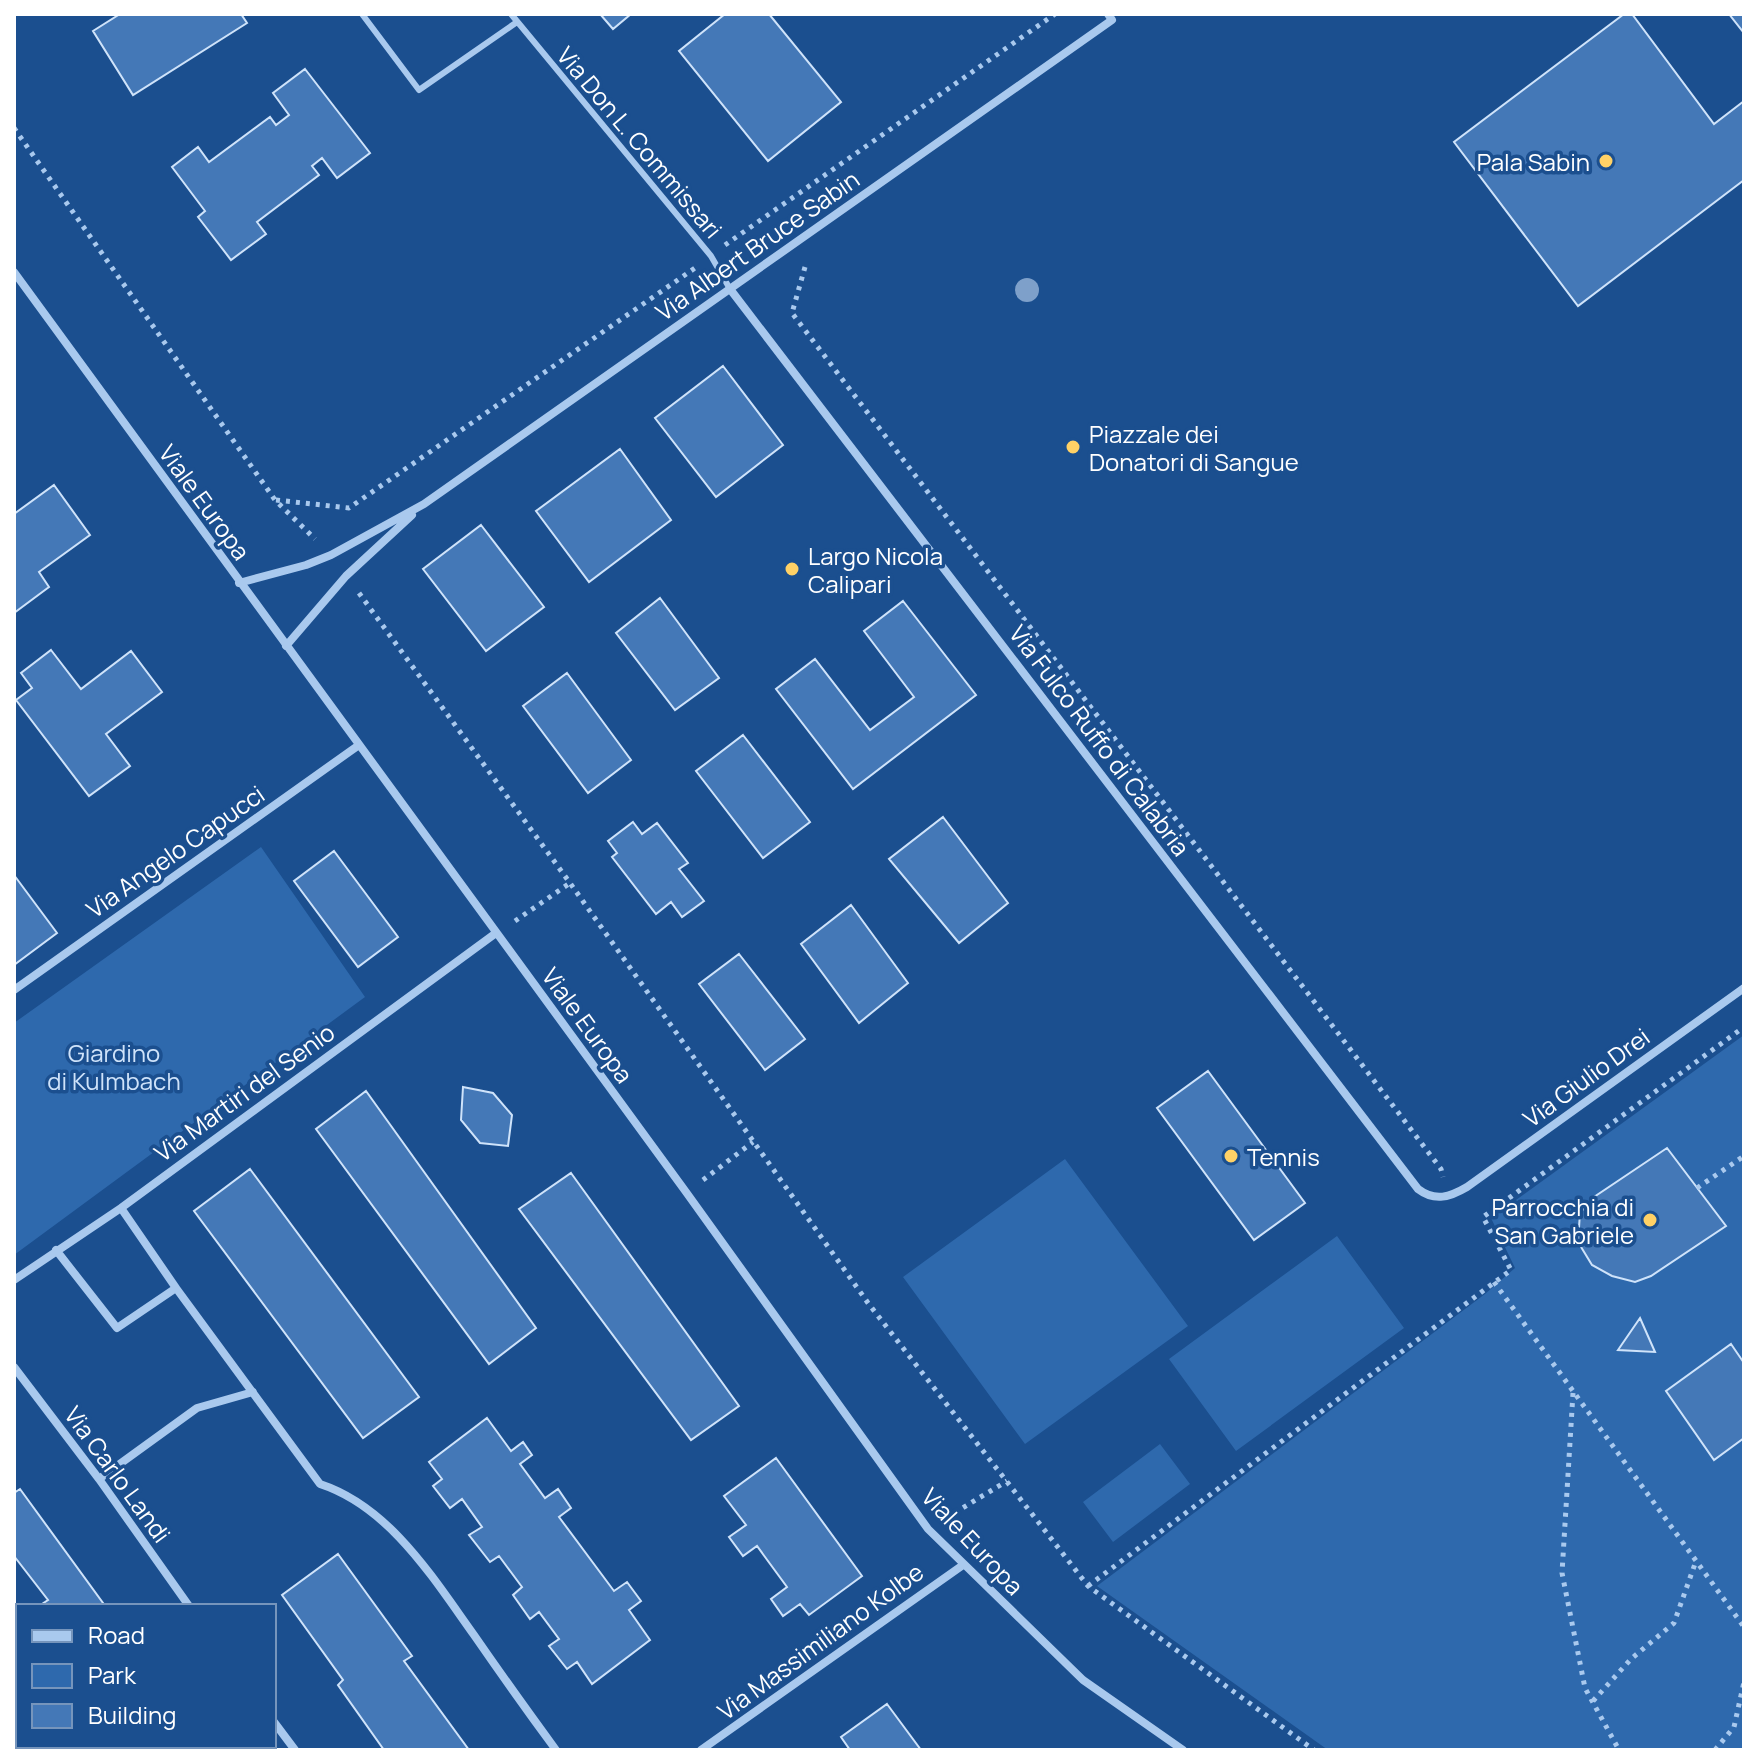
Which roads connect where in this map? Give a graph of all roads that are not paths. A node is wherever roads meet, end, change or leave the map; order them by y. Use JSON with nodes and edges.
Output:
{"nodes":[{"id":1,"x":362,"y":14,"type":"edge"},
{"id":2,"x":511,"y":14,"type":"edge"},
{"id":3,"x":1110,"y":17,"type":"edge"},
{"id":4,"x":517,"y":22,"type":"junction"},
{"id":5,"x":14,"y":272,"type":"edge"},
{"id":6,"x":730,"y":289,"type":"junction"},
{"id":7,"x":424,"y":504,"type":"junction"},
{"id":8,"x":239,"y":583,"type":"junction"},
{"id":9,"x":286,"y":646,"type":"junction"},
{"id":10,"x":359,"y":745,"type":"junction"},
{"id":11,"x":496,"y":933,"type":"junction"},
{"id":12,"x":1744,"y":988,"type":"edge"},
{"id":13,"x":14,"y":990,"type":"edge"},
{"id":14,"x":1450,"y":1197,"type":"joint"},
{"id":15,"x":121,"y":1208,"type":"junction"},
{"id":16,"x":56,"y":1250,"type":"junction"},
{"id":17,"x":14,"y":1280,"type":"edge"},
{"id":18,"x":176,"y":1288,"type":"junction"},
{"id":19,"x":14,"y":1367,"type":"edge"},
{"id":20,"x":253,"y":1392,"type":"junction"},
{"id":21,"x":99,"y":1479,"type":"junction"},
{"id":22,"x":963,"y":1565,"type":"junction"},
{"id":23,"x":188,"y":1604,"type":"edge"},
{"id":24,"x":276,"y":1725,"type":"edge"},
{"id":25,"x":295,"y":1750,"type":"edge"},
{"id":26,"x":556,"y":1750,"type":"edge"},
{"id":27,"x":701,"y":1750,"type":"edge"},
{"id":28,"x":1183,"y":1750,"type":"edge"}],
"edges":[{"from":1,"to":4,"type":"lane"},
{"from":2,"to":4,"type":"lane","name":"Via Don L. Commissari"},
{"from":3,"to":6,"type":"street","name":"Via Albert Bruce Sabin"},
{"from":4,"to":6,"type":"lane","name":"Via Don L. Commissari"},
{"from":5,"to":8,"type":"street","name":"Viale Europa"},
{"from":6,"to":7,"type":"street","name":"Via Albert Bruce Sabin"},
{"from":6,"to":14,"type":"street","name":"Via Fulco Ruffo di Calabria"},
{"from":7,"to":8,"type":"street","name":"Via Albert Bruce Sabin"},
{"from":7,"to":9,"type":"street","name":"Via Albert Bruce Sabin"},
{"from":8,"to":9,"type":"street","name":"Viale Europa"},
{"from":9,"to":10,"type":"street","name":"Viale Europa"},
{"from":10,"to":11,"type":"street","name":"Viale Europa"},
{"from":10,"to":13,"type":"street","name":"Via Angelo Capucci"},
{"from":11,"to":15,"type":"street","name":"Via Martiri del Senio"},
{"from":11,"to":22,"type":"street","name":"Viale Europa"},
{"from":12,"to":14,"type":"street","name":"Via Giulio Drei"},
{"from":15,"to":16,"type":"street","name":"Via Martiri del Senio"},
{"from":15,"to":18,"type":"street"},
{"from":16,"to":17,"type":"street","name":"Via Martiri del Senio"},
{"from":16,"to":18,"type":"street"},
{"from":18,"to":20,"type":"street"},
{"from":19,"to":21,"type":"street","name":"Via Carlo Landi"},
{"from":20,"to":21,"type":"street"},
{"from":20,"to":26,"type":"street"},
{"from":21,"to":23,"type":"street","name":"Via Carlo Landi"},
{"from":22,"to":27,"type":"street","name":"Via Massimiliano Kolbe"},
{"from":22,"to":28,"type":"street","name":"Viale Europa"},
{"from":24,"to":25,"type":"street"}]}
